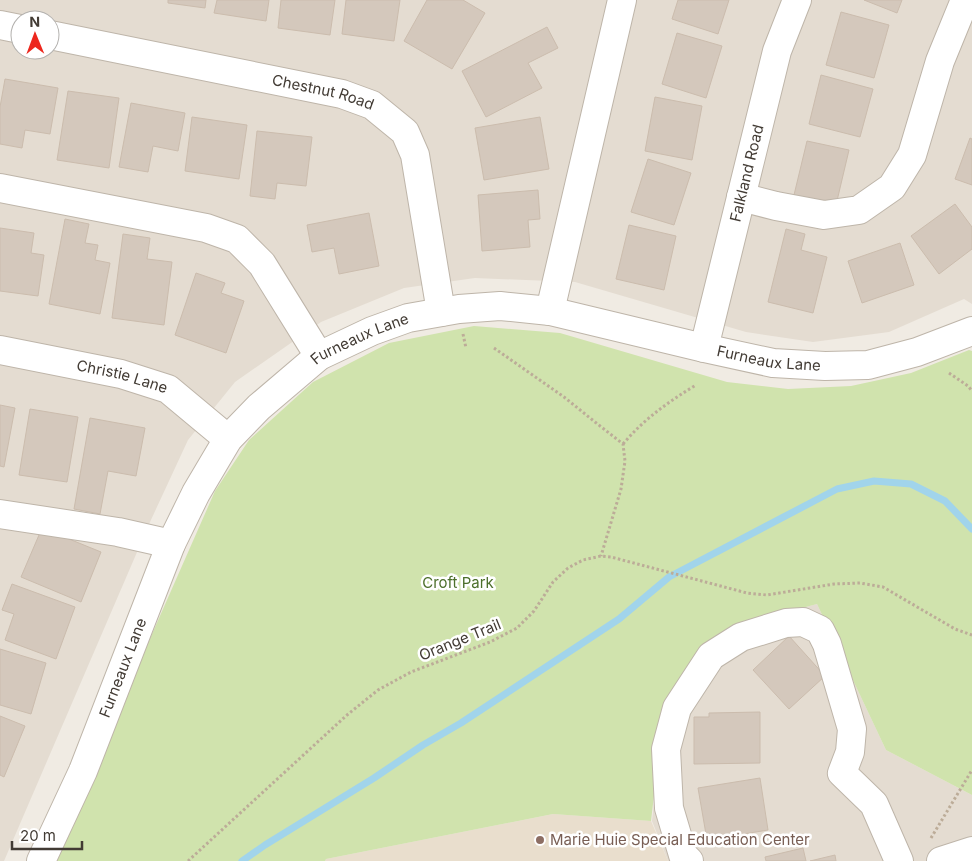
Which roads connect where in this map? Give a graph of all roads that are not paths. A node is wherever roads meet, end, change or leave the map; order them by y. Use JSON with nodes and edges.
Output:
{"nodes":[{"id":1,"x":622,"y":0,"type":"edge"},
{"id":2,"x":797,"y":0,"type":"edge"},
{"id":3,"x":965,"y":0,"type":"edge"},
{"id":4,"x":60,"y":38,"type":"edge"},
{"id":5,"x":0,"y":188,"type":"edge"},
{"id":6,"x":741,"y":197,"type":"junction"},
{"id":7,"x":550,"y":311,"type":"junction"},
{"id":8,"x":441,"y":312,"type":"junction"},
{"id":9,"x":972,"y":331,"type":"edge"},
{"id":10,"x":704,"y":348,"type":"junction"},
{"id":11,"x":0,"y":350,"type":"edge"},
{"id":12,"x":319,"y":356,"type":"junction"},
{"id":13,"x":228,"y":439,"type":"junction"},
{"id":14,"x":0,"y":514,"type":"edge"},
{"id":15,"x":171,"y":544,"type":"junction"},
{"id":16,"x":936,"y":850,"type":"edge"},
{"id":17,"x":972,"y":851,"type":"edge"},
{"id":18,"x":41,"y":861,"type":"edge"},
{"id":19,"x":689,"y":861,"type":"edge"},
{"id":20,"x":899,"y":861,"type":"edge"}],
"edges":[{"from":1,"to":7,"type":"street"},
{"from":2,"to":6,"type":"street","name":"Falkland Road"},
{"from":3,"to":6,"type":"street"},
{"from":4,"to":8,"type":"street","name":"Chestnut Road"},
{"from":5,"to":12,"type":"street"},
{"from":6,"to":10,"type":"street","name":"Falkland Road"},
{"from":7,"to":8,"type":"street","name":"Furneaux Lane"},
{"from":7,"to":10,"type":"street","name":"Furneaux Lane"},
{"from":8,"to":12,"type":"street","name":"Furneaux Lane"},
{"from":9,"to":10,"type":"street","name":"Furneaux Lane"},
{"from":11,"to":13,"type":"street","name":"Christie Lane"},
{"from":12,"to":13,"type":"street","name":"Furneaux Lane"},
{"from":13,"to":15,"type":"street","name":"Furneaux Lane"},
{"from":14,"to":15,"type":"street"},
{"from":15,"to":18,"type":"street","name":"Furneaux Lane"},
{"from":16,"to":17,"type":"street"},
{"from":19,"to":20,"type":"street"}]}
